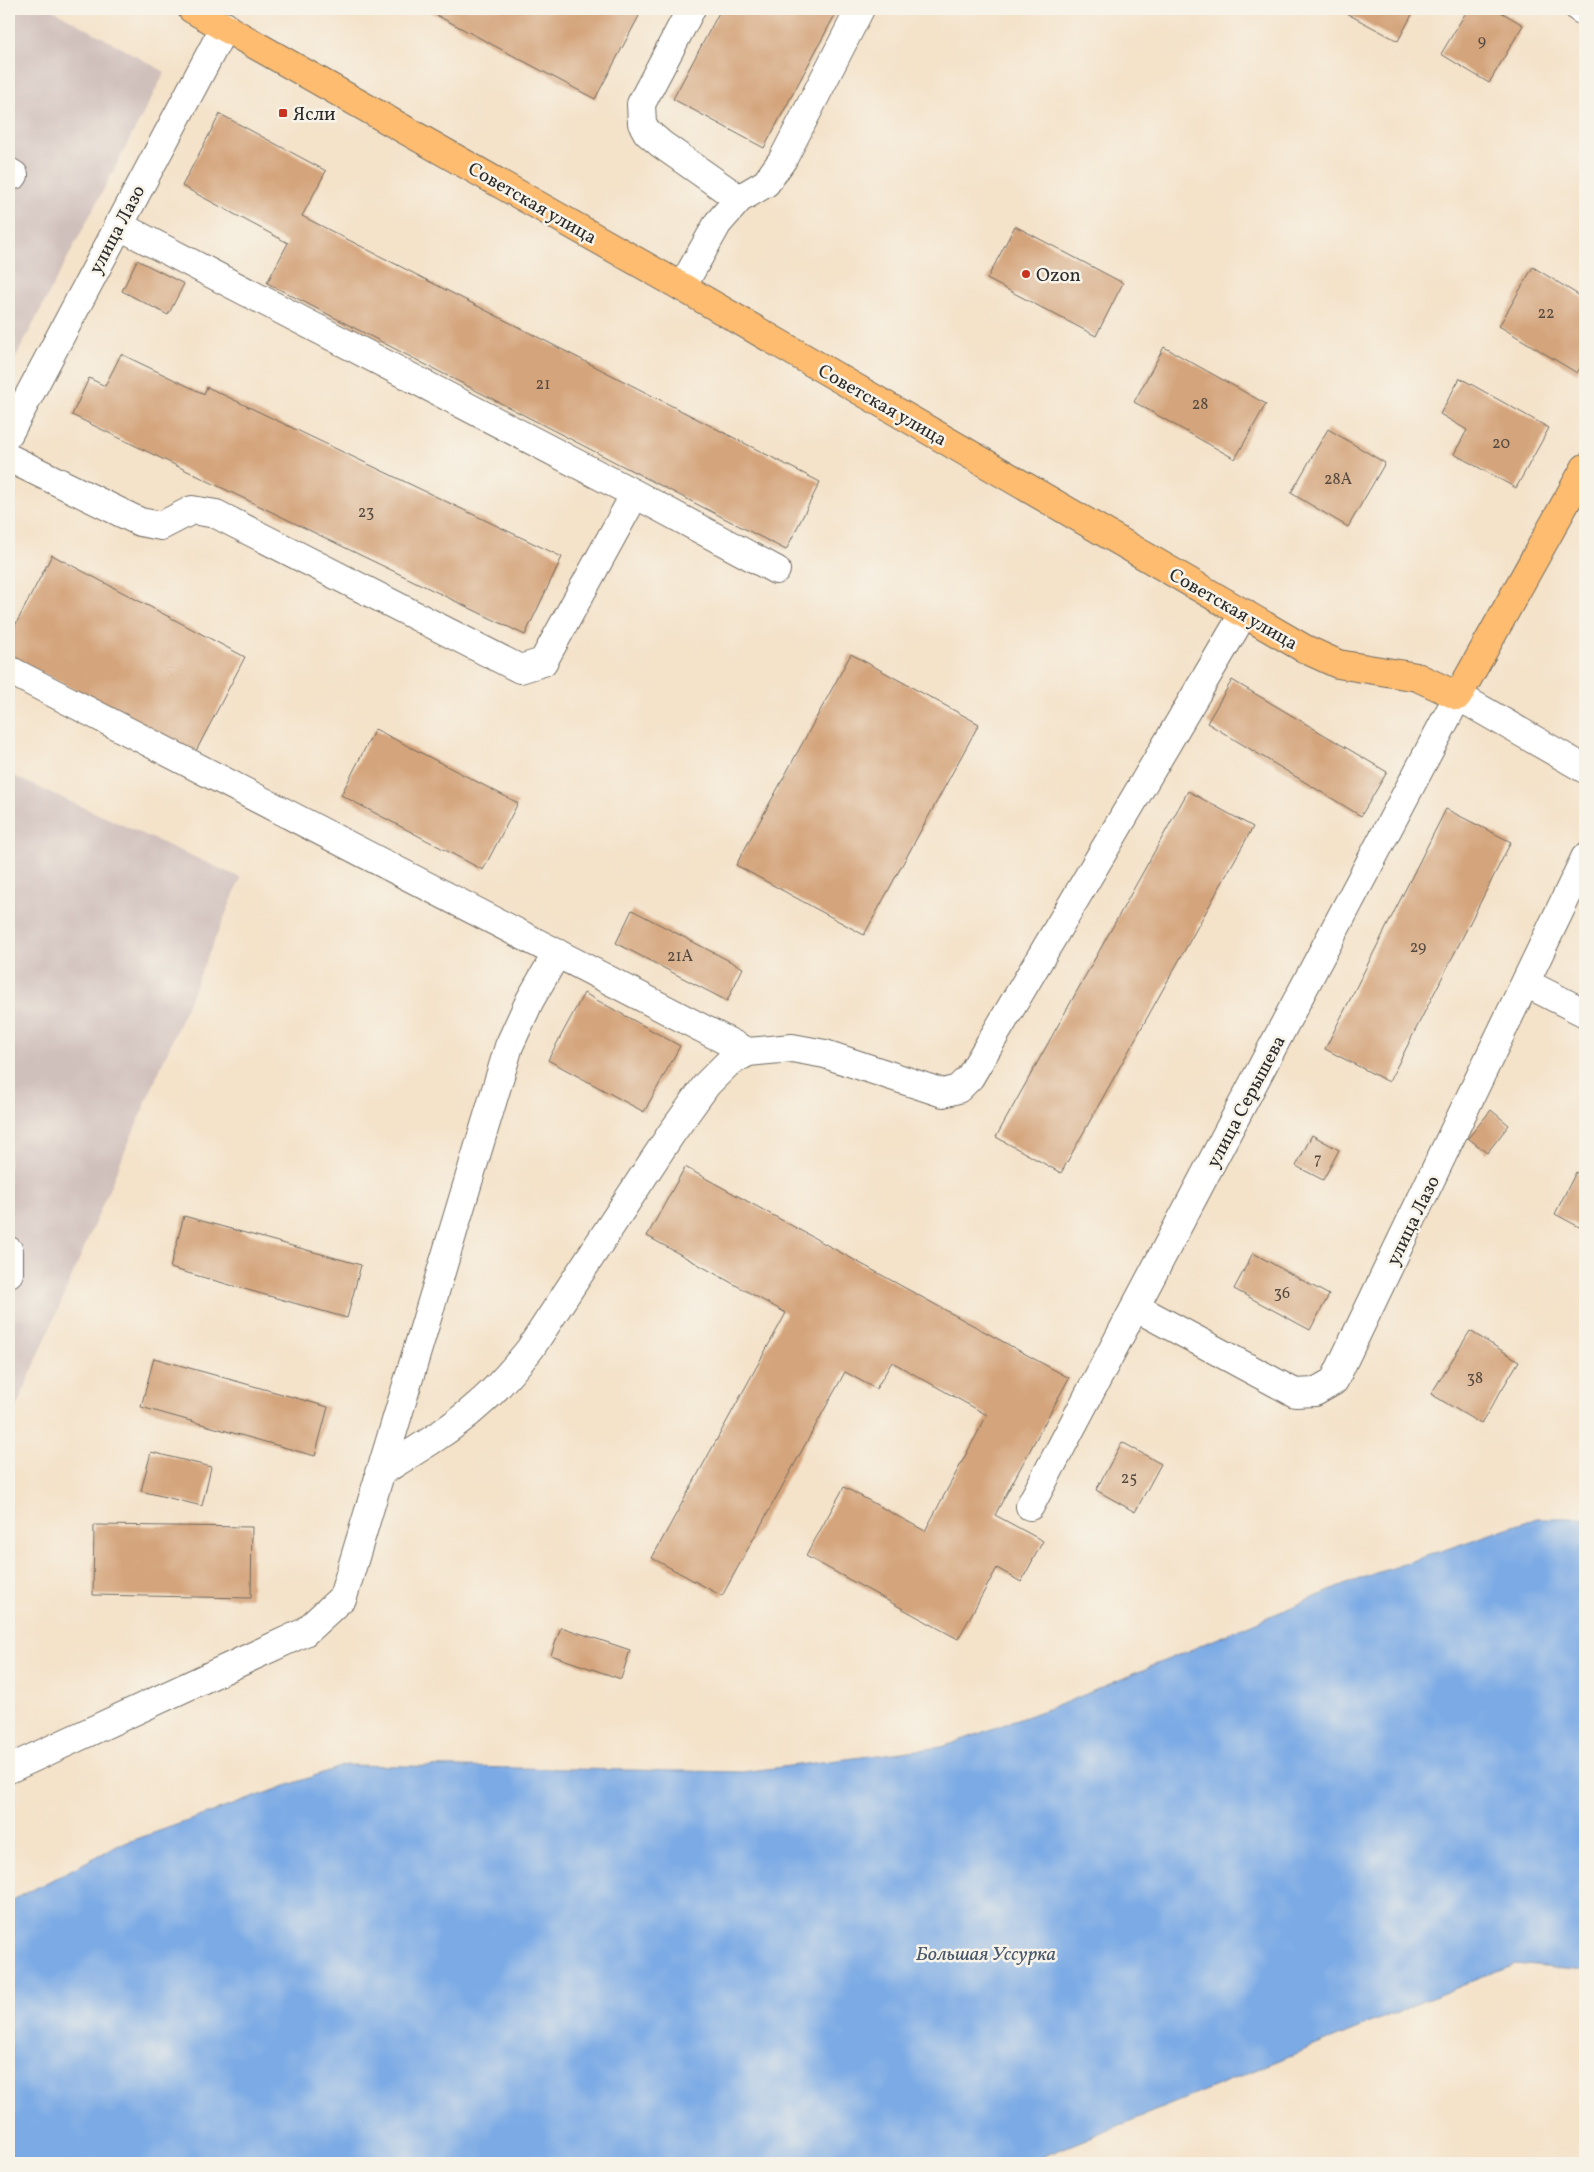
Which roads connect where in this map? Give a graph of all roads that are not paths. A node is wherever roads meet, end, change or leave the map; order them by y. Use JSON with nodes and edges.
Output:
{"nodes":[{"id":1,"x":192,"y":9,"type":"edge"},
{"id":2,"x":691,"y":9,"type":"edge"},
{"id":3,"x":860,"y":9,"type":"edge"},
{"id":4,"x":1580,"y":9,"type":"edge"},
{"id":5,"x":1585,"y":12,"type":"edge"},
{"id":6,"x":225,"y":26,"type":"junction"},
{"id":7,"x":739,"y":199,"type":"junction"},
{"id":8,"x":118,"y":226,"type":"junction"},
{"id":9,"x":682,"y":287,"type":"junction"},
{"id":10,"x":9,"y":433,"type":"edge"},
{"id":11,"x":9,"y":458,"type":"edge"},
{"id":12,"x":1585,"y":468,"type":"edge"},
{"id":13,"x":635,"y":494,"type":"junction"},
{"id":14,"x":776,"y":570,"type":"dead end"},
{"id":15,"x":1244,"y":613,"type":"junction"},
{"id":16,"x":9,"y":670,"type":"edge"},
{"id":17,"x":1458,"y":696,"type":"junction"},
{"id":18,"x":1585,"y":770,"type":"edge"},
{"id":19,"x":1585,"y":858,"type":"edge"},
{"id":20,"x":557,"y":953,"type":"junction"},
{"id":21,"x":1526,"y":984,"type":"junction"},
{"id":22,"x":1585,"y":1013,"type":"edge"},
{"id":23,"x":748,"y":1052,"type":"junction"},
{"id":24,"x":9,"y":1251,"type":"edge"},
{"id":25,"x":9,"y":1273,"type":"edge"},
{"id":26,"x":1137,"y":1308,"type":"junction"},
{"id":27,"x":379,"y":1473,"type":"junction"},
{"id":28,"x":1030,"y":1506,"type":"dead end"},
{"id":29,"x":9,"y":1769,"type":"edge"}],
"edges":[{"from":1,"to":6,"type":"main road","name":"Советская улица"},
{"from":2,"to":7,"type":"street"},
{"from":3,"to":7,"type":"street"},
{"from":4,"to":5,"type":"street"},
{"from":6,"to":8,"type":"street","name":"улица Лазо"},
{"from":6,"to":9,"type":"main road","name":"Советская улица"},
{"from":7,"to":9,"type":"street"},
{"from":8,"to":10,"type":"street","name":"улица Лазо"},
{"from":8,"to":13,"type":"street"},
{"from":9,"to":15,"type":"main road","name":"Советская улица"},
{"from":11,"to":13,"type":"street"},
{"from":12,"to":17,"type":"main road"},
{"from":13,"to":14,"type":"street"},
{"from":15,"to":17,"type":"main road","name":"Советская улица"},
{"from":15,"to":23,"type":"street"},
{"from":16,"to":20,"type":"street"},
{"from":17,"to":18,"type":"street","name":"Советская улица"},
{"from":17,"to":26,"type":"street","name":"улица Серышева"},
{"from":19,"to":21,"type":"street","name":"улица Лазо"},
{"from":20,"to":23,"type":"street"},
{"from":20,"to":27,"type":"street"},
{"from":21,"to":22,"type":"street"},
{"from":21,"to":26,"type":"street","name":"улица Лазо"},
{"from":23,"to":27,"type":"street"},
{"from":24,"to":25,"type":"street"},
{"from":26,"to":28,"type":"street","name":"улица Серышева"},
{"from":27,"to":29,"type":"street"}]}
